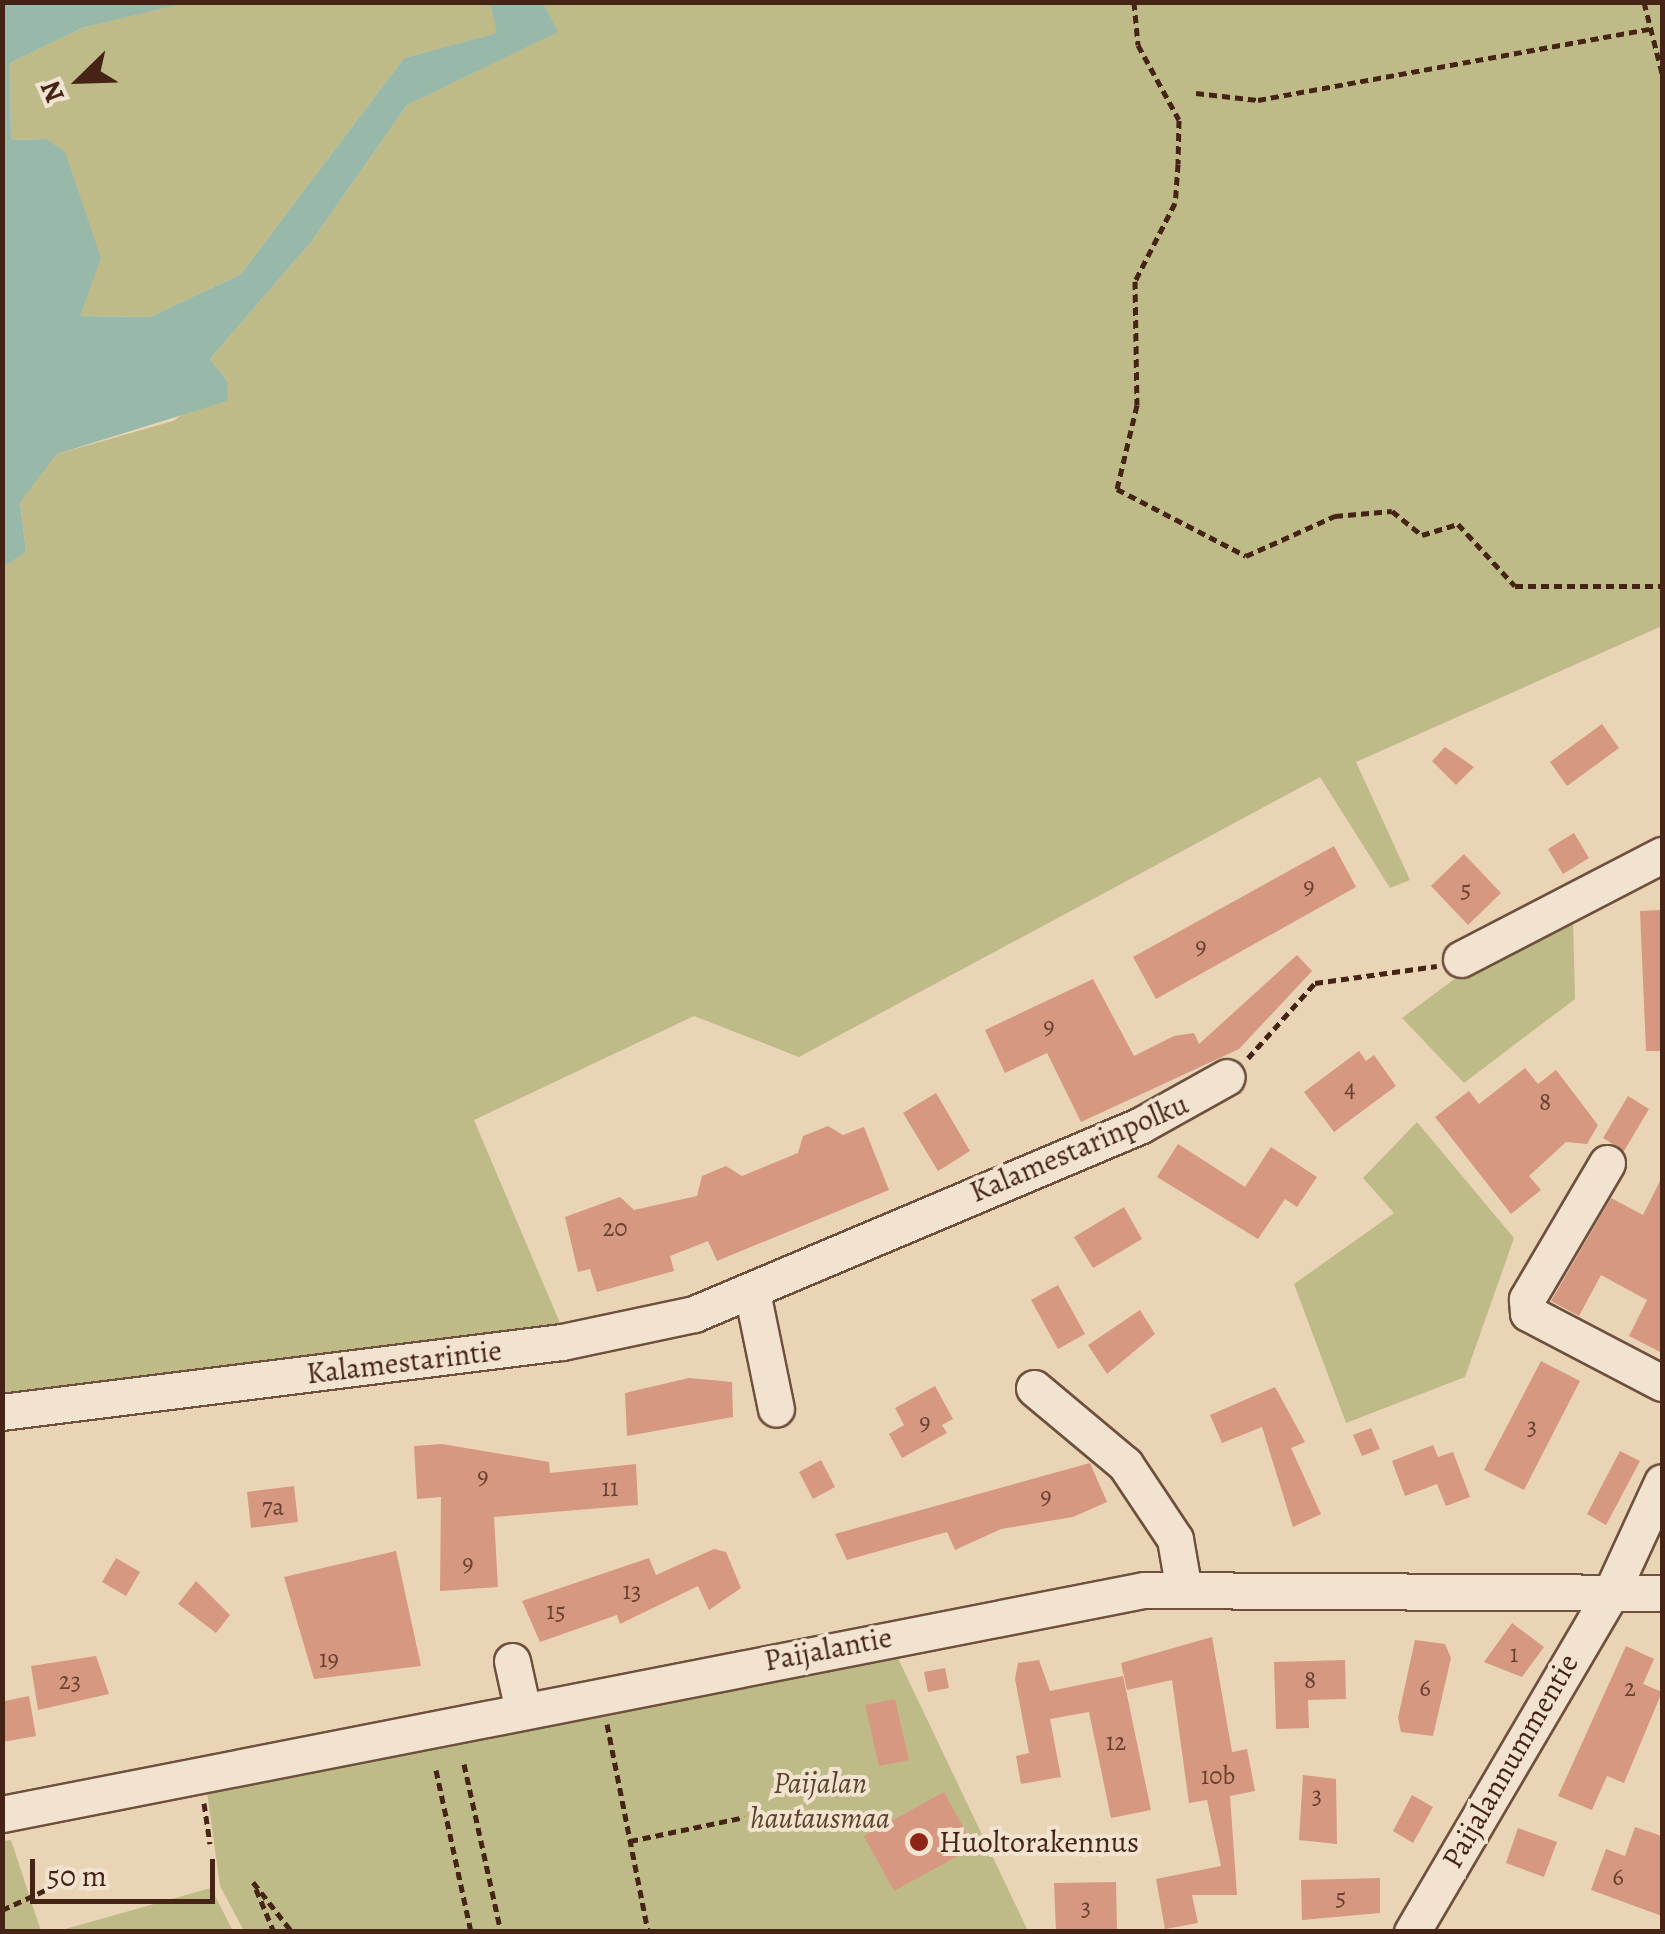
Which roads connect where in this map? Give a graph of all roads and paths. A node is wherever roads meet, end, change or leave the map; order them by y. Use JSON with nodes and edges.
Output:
{"nodes":[{"id":1,"x":1134,"y":2,"type":"edge"},
{"id":2,"x":1644,"y":2,"type":"edge"},
{"id":3,"x":1650,"y":28,"type":"junction"},
{"id":4,"x":1662,"y":73,"type":"edge"},
{"id":5,"x":1196,"y":93,"type":"dead end"},
{"id":6,"x":1662,"y":586,"type":"edge"},
{"id":7,"x":1662,"y":855,"type":"edge"},
{"id":8,"x":1461,"y":959,"type":"joint"},
{"id":9,"x":1227,"y":1077,"type":"joint"},
{"id":10,"x":1607,"y":1163,"type":"dead end"},
{"id":11,"x":795,"y":1271,"type":"joint"},
{"id":12,"x":752,"y":1292,"type":"junction"},
{"id":13,"x":1662,"y":1383,"type":"edge"},
{"id":14,"x":1034,"y":1388,"type":"dead end"},
{"id":15,"x":776,"y":1409,"type":"dead end"},
{"id":16,"x":2,"y":1412,"type":"edge"},
{"id":17,"x":1662,"y":1482,"type":"edge"},
{"id":18,"x":1182,"y":1584,"type":"junction"},
{"id":19,"x":1611,"y":1593,"type":"junction"},
{"id":20,"x":1662,"y":1594,"type":"edge"},
{"id":21,"x":512,"y":1661,"type":"dead end"},
{"id":22,"x":601,"y":1695,"type":"junction"},
{"id":23,"x":522,"y":1711,"type":"junction"},
{"id":24,"x":464,"y":1764,"type":"dead end"},
{"id":25,"x":436,"y":1770,"type":"dead end"},
{"id":26,"x":202,"y":1793,"type":"dead end"},
{"id":27,"x":2,"y":1814,"type":"edge"},
{"id":28,"x":745,"y":1817,"type":"dead end"},
{"id":29,"x":630,"y":1841,"type":"junction"},
{"id":30,"x":210,"y":1844,"type":"dead end"},
{"id":31,"x":52,"y":1887,"type":"dead end"},
{"id":32,"x":2,"y":1910,"type":"edge"},
{"id":33,"x":274,"y":1932,"type":"edge"},
{"id":34,"x":292,"y":1932,"type":"edge"},
{"id":35,"x":472,"y":1932,"type":"edge"},
{"id":36,"x":501,"y":1932,"type":"edge"},
{"id":37,"x":648,"y":1932,"type":"edge"},
{"id":38,"x":816,"y":1932,"type":"edge"},
{"id":39,"x":850,"y":1932,"type":"edge"},
{"id":40,"x":1412,"y":1932,"type":"edge"}],
"edges":[{"from":1,"to":6,"type":"path"},
{"from":2,"to":3,"type":"path"},
{"from":3,"to":4,"type":"path"},
{"from":3,"to":5,"type":"path"},
{"from":7,"to":8,"type":"street"},
{"from":8,"to":9,"type":"path"},
{"from":9,"to":11,"type":"street","name":"Kalamestarinpolku"},
{"from":10,"to":13,"type":"street"},
{"from":11,"to":12,"type":"street","name":"Kalamestarintie"},
{"from":12,"to":15,"type":"street"},
{"from":12,"to":16,"type":"street","name":"Kalamestarintie"},
{"from":14,"to":18,"type":"street"},
{"from":17,"to":19,"type":"street","name":"Paijalannummentie"},
{"from":18,"to":19,"type":"street","name":"Paijalantie"},
{"from":18,"to":22,"type":"street","name":"Paijalantie"},
{"from":19,"to":20,"type":"street","name":"Paijalantie"},
{"from":19,"to":40,"type":"street","name":"Paijalannummentie"},
{"from":21,"to":23,"type":"street"},
{"from":22,"to":23,"type":"street","name":"Paijalantie"},
{"from":22,"to":29,"type":"path"},
{"from":23,"to":27,"type":"street","name":"Paijalantie"},
{"from":24,"to":36,"type":"path"},
{"from":25,"to":35,"type":"path"},
{"from":26,"to":30,"type":"path"},
{"from":28,"to":29,"type":"path"},
{"from":29,"to":37,"type":"path"},
{"from":31,"to":32,"type":"path"},
{"from":33,"to":34,"type":"path"},
{"from":38,"to":39,"type":"path"}]}
